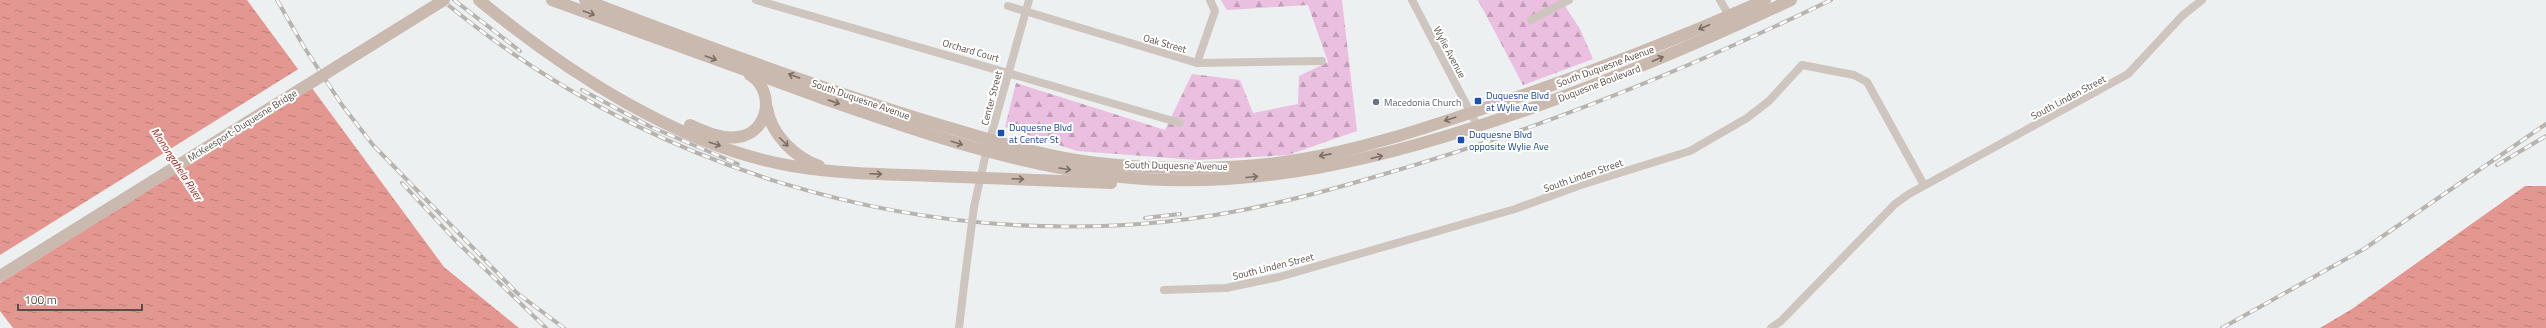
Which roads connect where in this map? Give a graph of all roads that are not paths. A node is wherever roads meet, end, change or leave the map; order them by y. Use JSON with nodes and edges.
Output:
{"nodes":[{"id":1,"x":430,"y":0,"type":"edge"},
{"id":2,"x":444,"y":0,"type":"edge"},
{"id":3,"x":479,"y":0,"type":"edge"},
{"id":4,"x":490,"y":0,"type":"edge"},
{"id":5,"x":552,"y":0,"type":"edge"},
{"id":6,"x":585,"y":0,"type":"edge"},
{"id":7,"x":756,"y":0,"type":"edge"},
{"id":8,"x":1030,"y":0,"type":"edge"},
{"id":9,"x":1210,"y":0,"type":"edge"},
{"id":10,"x":1412,"y":0,"type":"edge"},
{"id":11,"x":1569,"y":0,"type":"edge"},
{"id":12,"x":1720,"y":0,"type":"edge"},
{"id":13,"x":1765,"y":0,"type":"edge"},
{"id":14,"x":1791,"y":0,"type":"edge"},
{"id":15,"x":2202,"y":0,"type":"edge"},
{"id":16,"x":1008,"y":6,"type":"dead end"},
{"id":17,"x":1025,"y":12,"type":"junction"},
{"id":18,"x":1729,"y":16,"type":"junction"},
{"id":19,"x":1530,"y":20,"type":"dead end"},
{"id":20,"x":1322,"y":62,"type":"dead end"},
{"id":21,"x":1197,"y":63,"type":"junction"},
{"id":22,"x":741,"y":69,"type":"junction"},
{"id":23,"x":1008,"y":71,"type":"junction"},
{"id":24,"x":767,"y":108,"type":"junction"},
{"id":25,"x":1471,"y":113,"type":"junction"},
{"id":26,"x":1180,"y":123,"type":"dead end"},
{"id":27,"x":1478,"y":127,"type":"junction"},
{"id":28,"x":990,"y":140,"type":"junction"},
{"id":29,"x":986,"y":153,"type":"junction"},
{"id":30,"x":837,"y":172,"type":"junction"},
{"id":31,"x":1283,"y":174,"type":"joint"},
{"id":32,"x":979,"y":177,"type":"junction"},
{"id":33,"x":1220,"y":180,"type":"junction"},
{"id":34,"x":1924,"y":185,"type":"junction"},
{"id":35,"x":0,"y":267,"type":"edge"},
{"id":36,"x":0,"y":276,"type":"edge"},
{"id":37,"x":1164,"y":290,"type":"dead end"},
{"id":38,"x":959,"y":328,"type":"edge"},
{"id":39,"x":1771,"y":328,"type":"edge"}],
"edges":[{"from":1,"to":35,"type":"main road","name":"McKeesport-Duquesne Bridge"},
{"from":2,"to":36,"type":"main road","name":"McKeesport-Duquesne Bridge","bridge":true},
{"from":3,"to":30,"type":"main road","one_way":true},
{"from":4,"to":24,"type":"main road"},
{"from":5,"to":22,"type":"main road","name":"South Duquesne Avenue","one_way":true},
{"from":28,"to":6,"type":"main road","name":"South Duquesne Avenue","one_way":true},
{"from":7,"to":23,"type":"street","name":"Orchard Court"},
{"from":8,"to":17,"type":"street","name":"Center Street"},
{"from":9,"to":21,"type":"street"},
{"from":10,"to":25,"type":"street","name":"Wylie Avenue"},
{"from":11,"to":19,"type":"street"},
{"from":12,"to":18,"type":"street"},
{"from":13,"to":18,"type":"main road","name":"South Duquesne Avenue"},
{"from":27,"to":14,"type":"main road","name":"Duquesne Boulevard","one_way":true},
{"from":15,"to":34,"type":"street","name":"South Linden Street"},
{"from":16,"to":17,"type":"street","name":"Oak Street"},
{"from":17,"to":21,"type":"street","name":"Oak Street"},
{"from":17,"to":23,"type":"street","name":"Center Street"},
{"from":18,"to":25,"type":"main road","name":"South Duquesne Avenue","one_way":true},
{"from":20,"to":21,"type":"street","name":"Oak Street"},
{"from":22,"to":24,"type":"main road"},
{"from":22,"to":29,"type":"main road","name":"South Duquesne Avenue","one_way":true},
{"from":23,"to":26,"type":"street","name":"Orchard Court"},
{"from":23,"to":28,"type":"street","name":"Center Street"},
{"from":24,"to":30,"type":"main road","one_way":true},
{"from":25,"to":27,"type":"street","name":"Wylie Avenue"},
{"from":25,"to":28,"type":"main road","name":"South Duquesne Avenue","one_way":true},
{"from":31,"to":27,"type":"main road","name":"Duquesne Boulevard","one_way":true},
{"from":28,"to":29,"type":"street","name":"Center Street"},
{"from":29,"to":32,"type":"street","name":"Center Street"},
{"from":29,"to":33,"type":"main road","name":"South Duquesne Avenue","one_way":true},
{"from":30,"to":32,"type":"main road","one_way":true},
{"from":33,"to":31,"type":"main road","name":"South Duquesne Avenue","one_way":true},
{"from":32,"to":33,"type":"main road","one_way":true},
{"from":32,"to":38,"type":"street","bridge":true},
{"from":34,"to":37,"type":"street","name":"South Linden Street"},
{"from":34,"to":39,"type":"street","name":"South Linden Street"}]}
